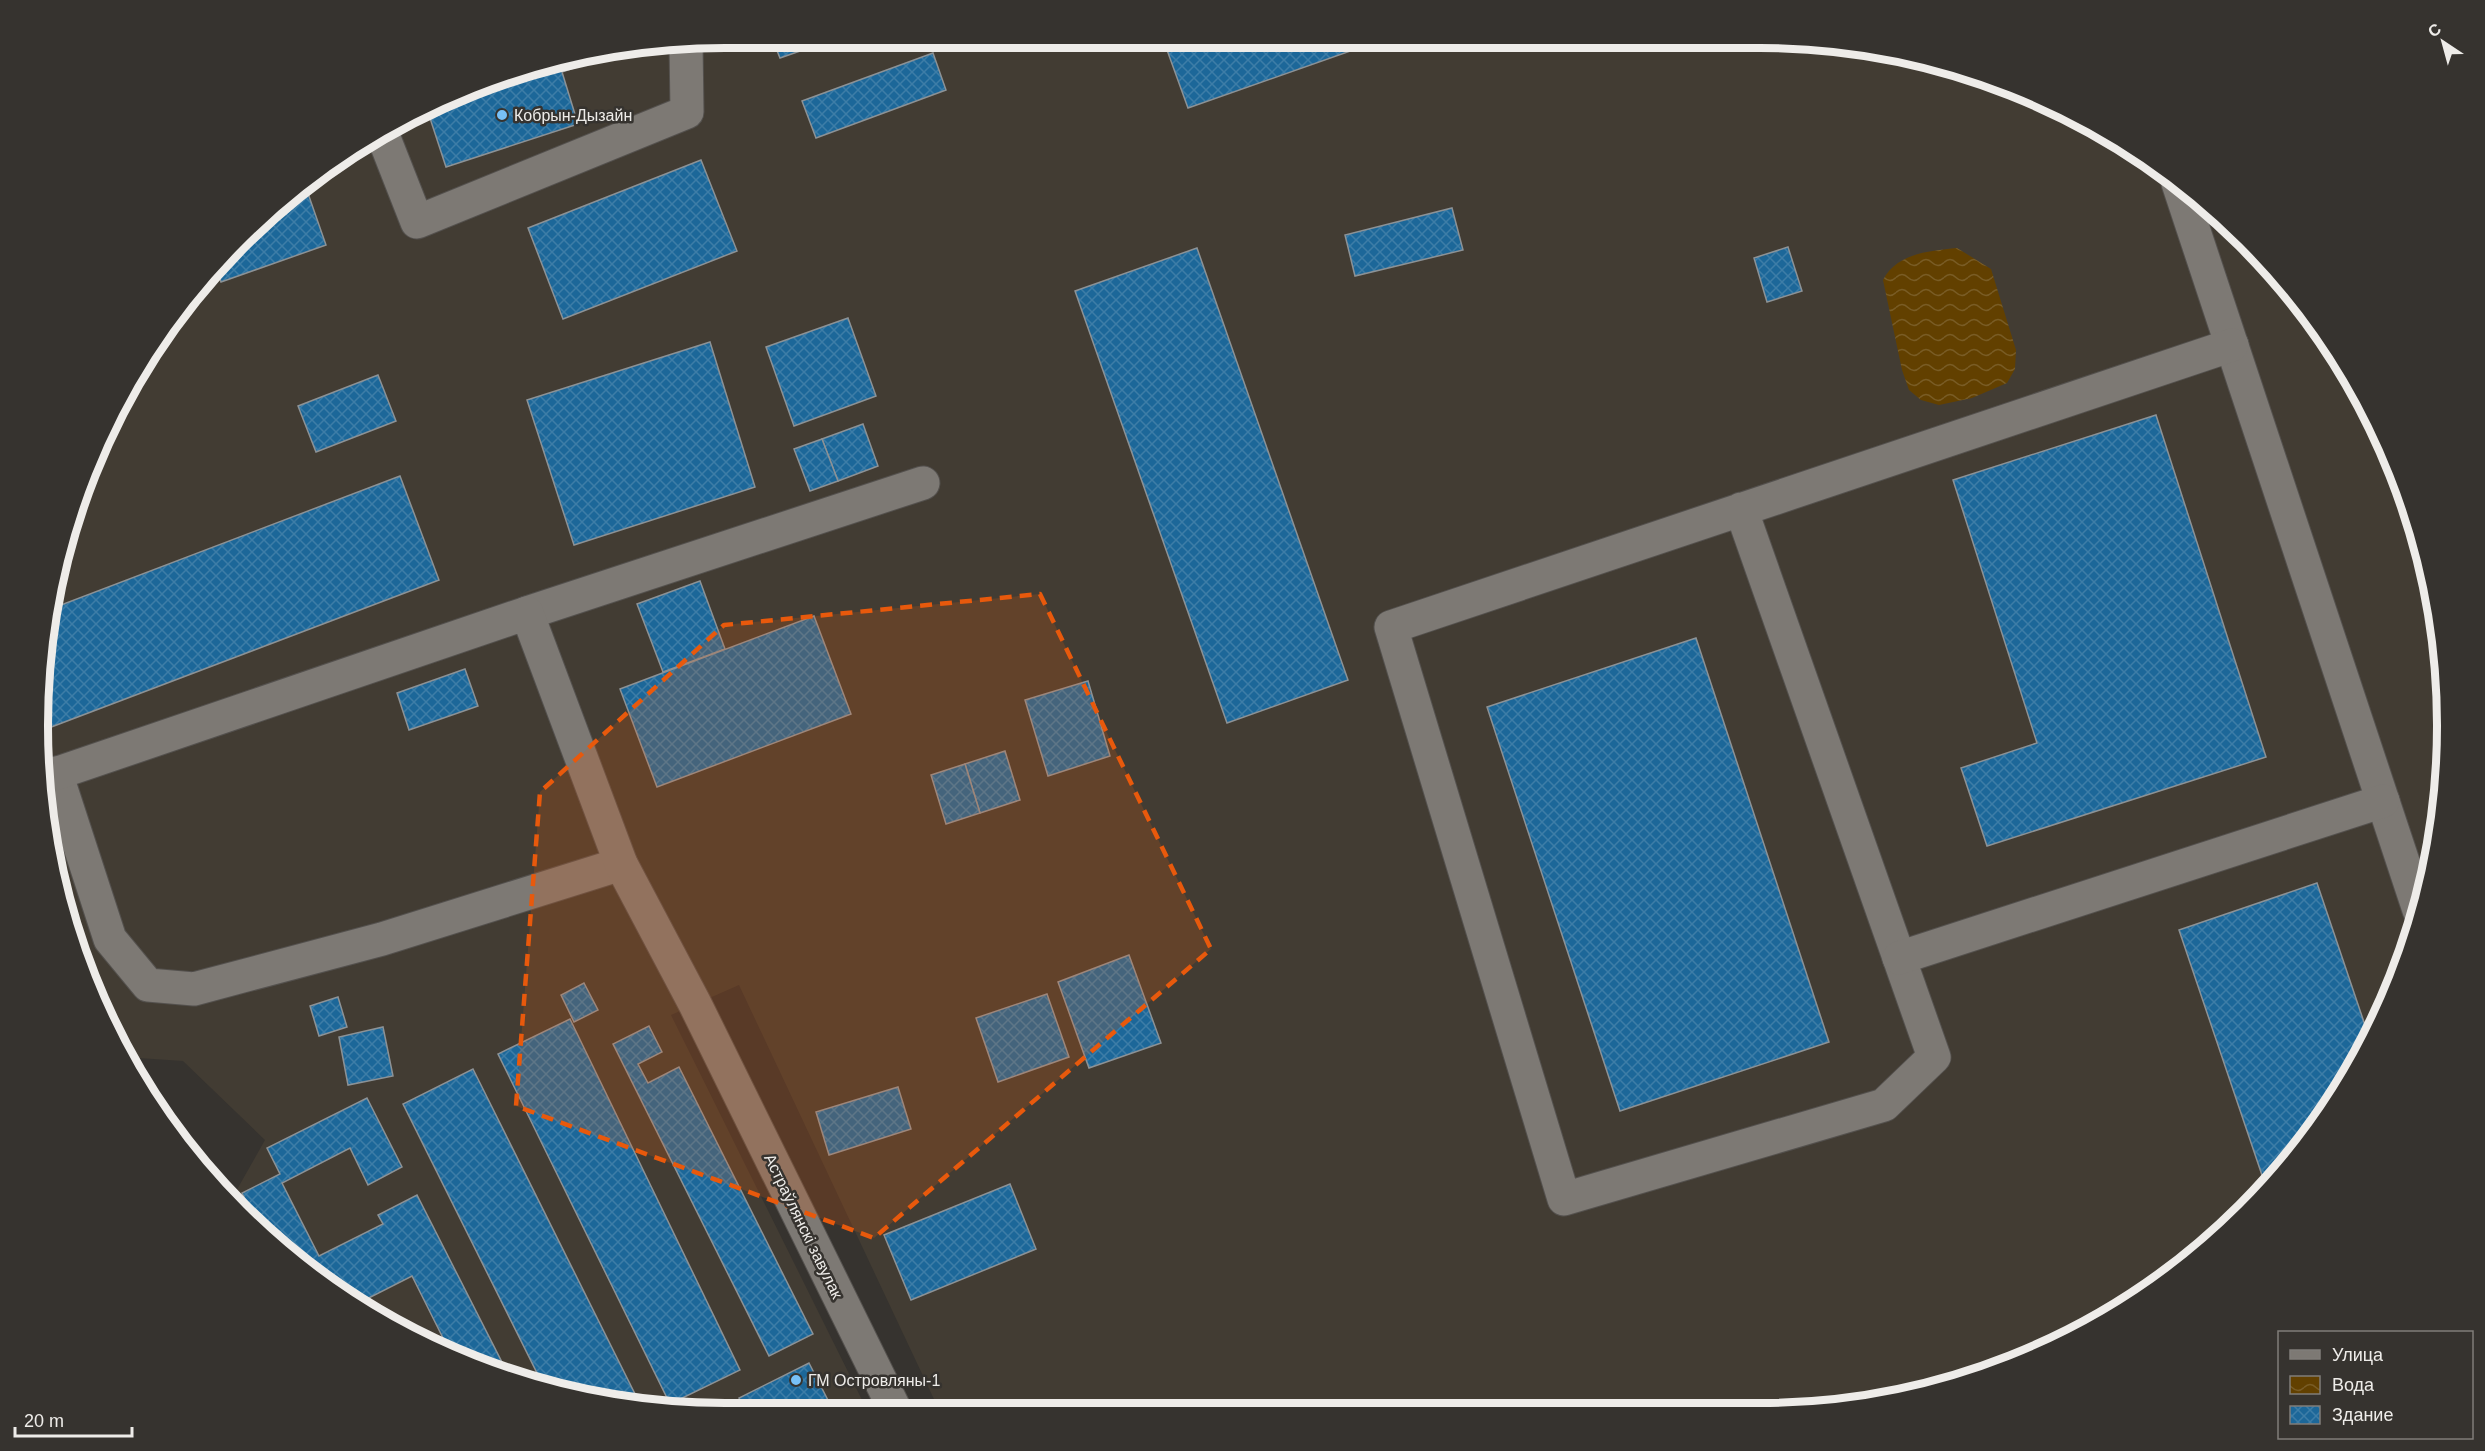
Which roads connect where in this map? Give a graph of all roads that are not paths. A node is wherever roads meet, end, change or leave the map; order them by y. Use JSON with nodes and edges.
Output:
{"nodes":[{"id":1,"x":686,"y":49,"type":"edge"},
{"id":2,"x":385,"y":140,"type":"edge"},
{"id":3,"x":2183,"y":197,"type":"edge"},
{"id":4,"x":2232,"y":345,"type":"junction"},
{"id":5,"x":923,"y":483,"type":"dead end"},
{"id":6,"x":1741,"y":509,"type":"junction"},
{"id":7,"x":527,"y":613,"type":"junction"},
{"id":8,"x":50,"y":776,"type":"edge"},
{"id":9,"x":2383,"y":801,"type":"junction"},
{"id":10,"x":621,"y":864,"type":"junction"},
{"id":11,"x":2415,"y":897,"type":"edge"},
{"id":12,"x":1899,"y":958,"type":"junction"},
{"id":13,"x":892,"y":1403,"type":"edge"}],
"edges":[{"from":1,"to":2,"type":"street"},
{"from":3,"to":4,"type":"street"},
{"from":4,"to":6,"type":"street"},
{"from":4,"to":9,"type":"street"},
{"from":5,"to":7,"type":"street"},
{"from":6,"to":12,"type":"street"},
{"from":6,"to":12,"type":"street"},
{"from":7,"to":8,"type":"street"},
{"from":7,"to":10,"type":"street","name":"Астраўлянскі завулак"},
{"from":8,"to":10,"type":"street"},
{"from":9,"to":11,"type":"street"},
{"from":9,"to":12,"type":"street"},
{"from":10,"to":13,"type":"street","name":"Астраўлянскі завулак"}]}
